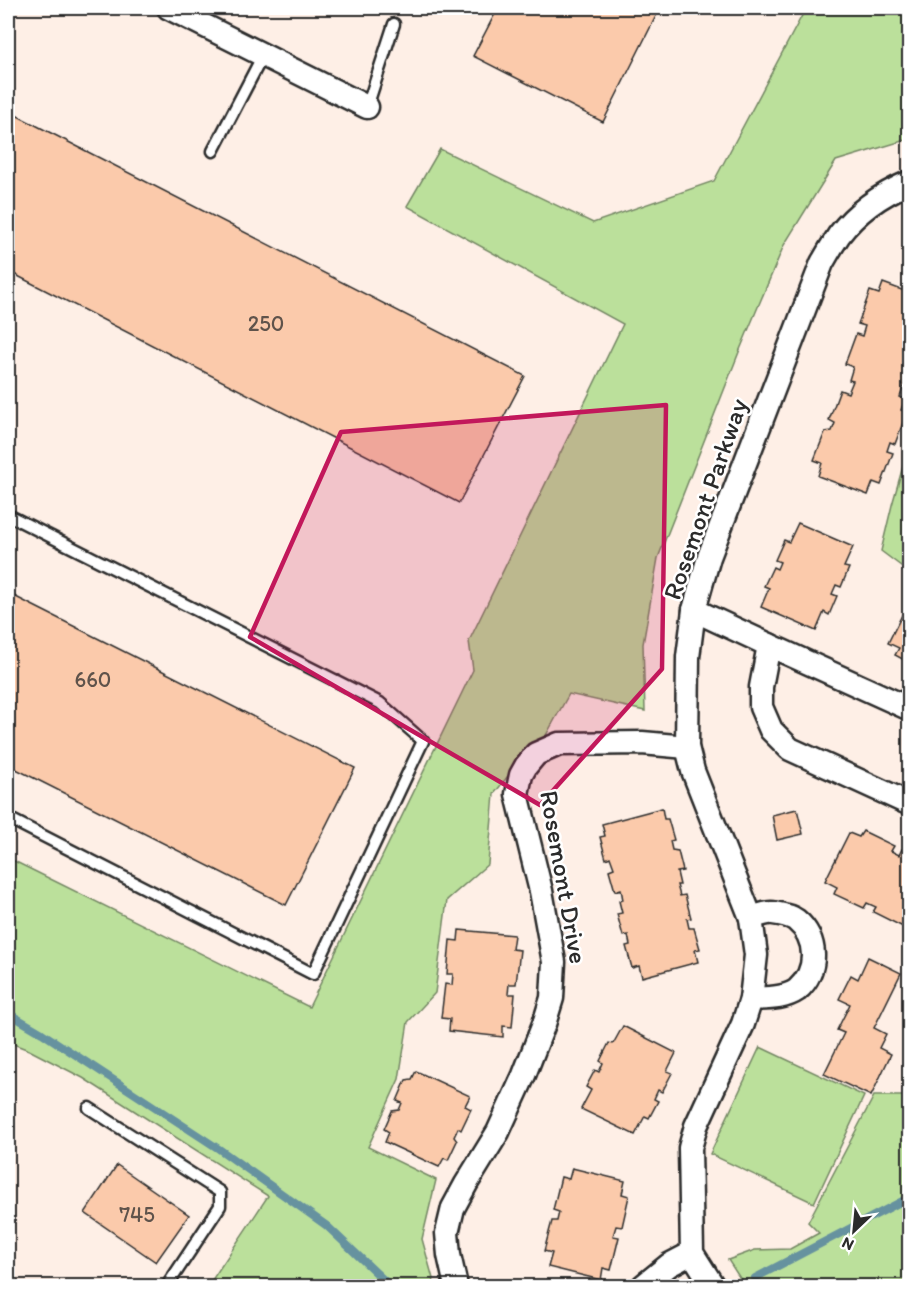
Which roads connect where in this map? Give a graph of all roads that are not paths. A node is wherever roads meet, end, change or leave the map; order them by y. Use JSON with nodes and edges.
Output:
{"nodes":[{"id":1,"x":169,"y":8,"type":"edge"},
{"id":2,"x":394,"y":24,"type":"dead end"},
{"id":3,"x":263,"y":55,"type":"junction"},
{"id":4,"x":366,"y":107,"type":"joint"},
{"id":5,"x":213,"y":151,"type":"dead end"},
{"id":6,"x":909,"y":182,"type":"edge"},
{"id":7,"x":8,"y":515,"type":"edge"},
{"id":8,"x":694,"y":610,"type":"junction"},
{"id":9,"x":769,"y":645,"type":"junction"},
{"id":10,"x":909,"y":709,"type":"edge"},
{"id":11,"x":687,"y":747,"type":"junction"},
{"id":12,"x":909,"y":804,"type":"edge"},
{"id":13,"x":8,"y":818,"type":"edge"},
{"id":14,"x":750,"y":918,"type":"junction"},
{"id":15,"x":751,"y":999,"type":"junction"},
{"id":16,"x":89,"y":1108,"type":"dead end"},
{"id":17,"x":692,"y":1253,"type":"junction"},
{"id":18,"x":8,"y":1285,"type":"edge"},
{"id":19,"x":13,"y":1287,"type":"edge"},
{"id":20,"x":167,"y":1287,"type":"edge"},
{"id":21,"x":456,"y":1287,"type":"edge"},
{"id":22,"x":643,"y":1287,"type":"edge"},
{"id":23,"x":713,"y":1287,"type":"edge"}],
"edges":[{"from":1,"to":3,"type":"street"},
{"from":2,"to":4,"type":"lane"},
{"from":3,"to":4,"type":"street"},
{"from":3,"to":5,"type":"lane"},
{"from":6,"to":8,"type":"street","name":"Rosemont Parkway"},
{"from":7,"to":13,"type":"lane"},
{"from":8,"to":9,"type":"street"},
{"from":8,"to":11,"type":"street","name":"Rosemont Parkway"},
{"from":9,"to":10,"type":"street"},
{"from":9,"to":12,"type":"street"},
{"from":11,"to":14,"type":"street","name":"Rosemont Parkway"},
{"from":11,"to":21,"type":"street","name":"Rosemont Drive"},
{"from":14,"to":15,"type":"street","name":"Rosemont Parkway"},
{"from":14,"to":15,"type":"street"},
{"from":15,"to":17,"type":"street","name":"Rosemont Parkway"},
{"from":16,"to":20,"type":"lane"},
{"from":17,"to":22,"type":"street"},
{"from":17,"to":23,"type":"street"},
{"from":18,"to":19,"type":"lane"}]}
